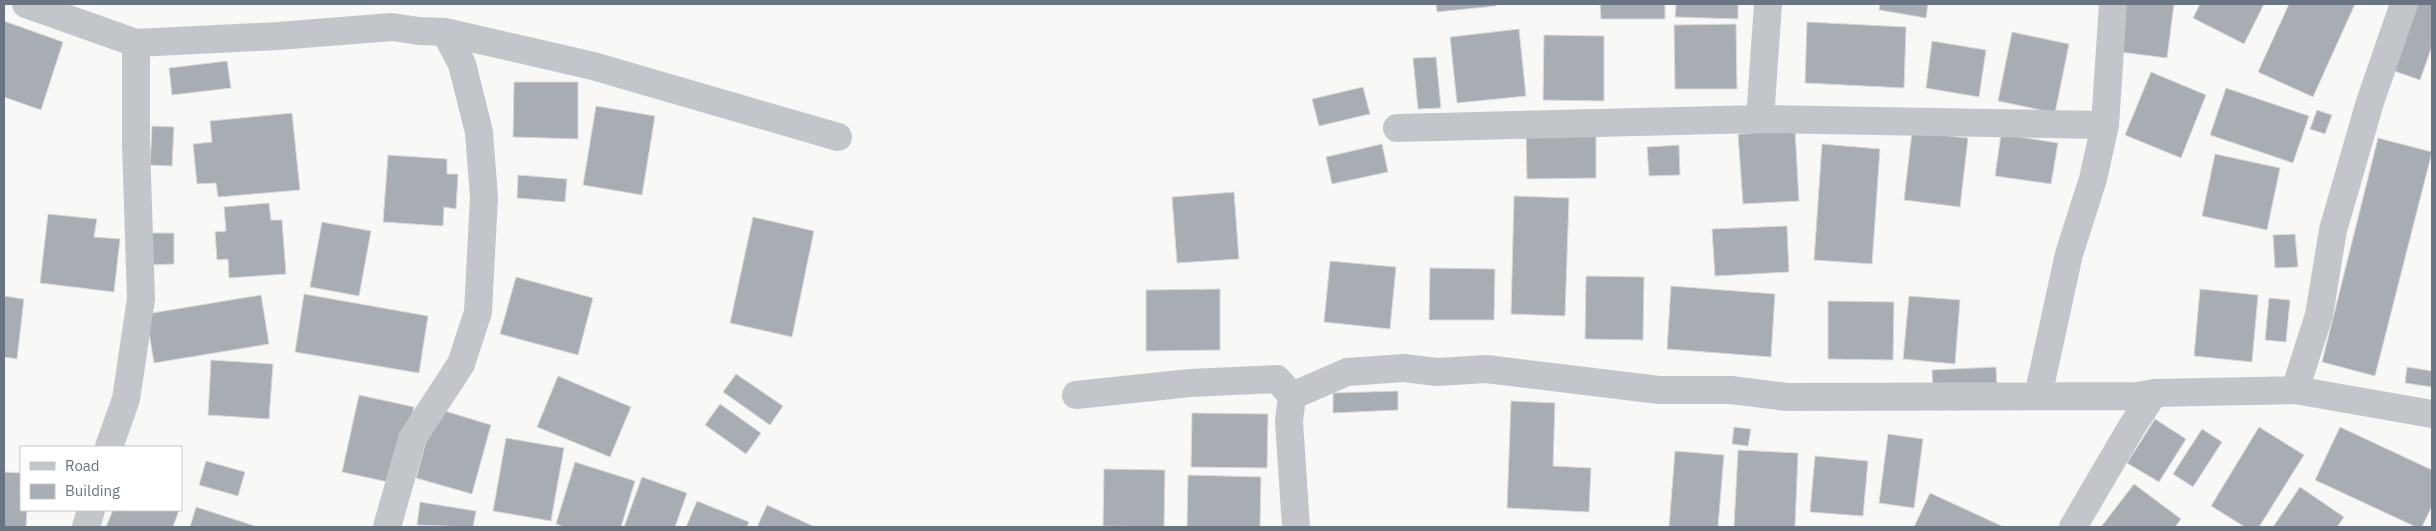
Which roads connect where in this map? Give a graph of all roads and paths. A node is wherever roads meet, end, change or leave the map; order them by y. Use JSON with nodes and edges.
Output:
{"nodes":[{"id":1,"x":26,"y":4,"type":"edge"},
{"id":2,"x":1768,"y":4,"type":"edge"},
{"id":3,"x":2113,"y":4,"type":"edge"},
{"id":4,"x":2404,"y":4,"type":"edge"},
{"id":5,"x":445,"y":32,"type":"junction"},
{"id":6,"x":136,"y":43,"type":"junction"},
{"id":7,"x":1760,"y":119,"type":"junction"},
{"id":8,"x":2105,"y":125,"type":"junction"},
{"id":9,"x":1397,"y":128,"type":"dead end"},
{"id":10,"x":838,"y":137,"type":"dead end"},
{"id":11,"x":2295,"y":390,"type":"junction"},
{"id":12,"x":2154,"y":393,"type":"junction"},
{"id":13,"x":1076,"y":395,"type":"dead end"},
{"id":14,"x":1292,"y":396,"type":"junction"},
{"id":15,"x":2038,"y":396,"type":"junction"},
{"id":16,"x":2432,"y":414,"type":"edge"},
{"id":17,"x":109,"y":446,"type":"edge"},
{"id":18,"x":91,"y":511,"type":"edge"},
{"id":19,"x":86,"y":527,"type":"edge"},
{"id":20,"x":387,"y":527,"type":"edge"},
{"id":21,"x":1296,"y":527,"type":"edge"},
{"id":22,"x":2073,"y":527,"type":"edge"}],
"edges":[{"from":1,"to":6,"type":"street"},
{"from":2,"to":7,"type":"street"},
{"from":3,"to":8,"type":"street"},
{"from":4,"to":11,"type":"street"},
{"from":5,"to":6,"type":"street"},
{"from":5,"to":10,"type":"street"},
{"from":5,"to":20,"type":"street"},
{"from":6,"to":17,"type":"street"},
{"from":7,"to":8,"type":"street"},
{"from":7,"to":9,"type":"street"},
{"from":8,"to":15,"type":"street"},
{"from":11,"to":12,"type":"street"},
{"from":11,"to":16,"type":"street"},
{"from":12,"to":15,"type":"street"},
{"from":12,"to":22,"type":"street"},
{"from":13,"to":14,"type":"street"},
{"from":14,"to":15,"type":"street"},
{"from":14,"to":21,"type":"street"},
{"from":18,"to":19,"type":"street"}]}
